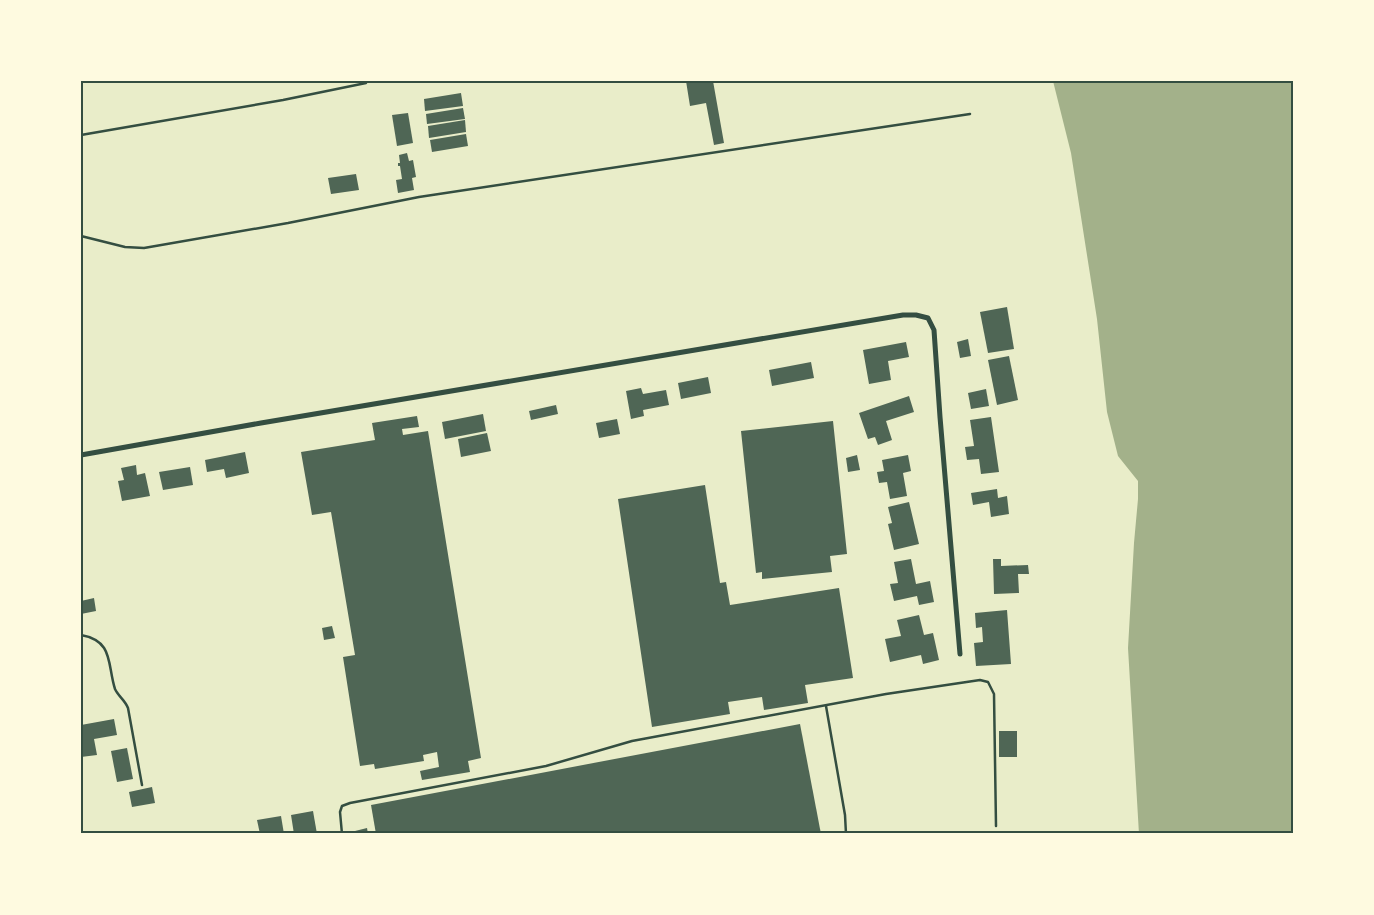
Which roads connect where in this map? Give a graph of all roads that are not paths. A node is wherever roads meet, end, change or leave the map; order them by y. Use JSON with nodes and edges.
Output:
{"nodes":[{"id":1,"x":366,"y":81,"type":"edge"},
{"id":2,"x":970,"y":114,"type":"dead end"},
{"id":3,"x":81,"y":135,"type":"edge"},
{"id":4,"x":81,"y":236,"type":"edge"},
{"id":5,"x":81,"y":455,"type":"edge"},
{"id":6,"x":81,"y":635,"type":"edge"},
{"id":7,"x":960,"y":654,"type":"dead end"},
{"id":8,"x":826,"y":706,"type":"junction"},
{"id":9,"x":142,"y":785,"type":"dead end"},
{"id":10,"x":996,"y":826,"type":"dead end"},
{"id":11,"x":342,"y":834,"type":"edge"},
{"id":12,"x":846,"y":834,"type":"edge"}],
"edges":[{"from":1,"to":3,"type":"lane"},
{"from":2,"to":4,"type":"lane"},
{"from":5,"to":7,"type":"street"},
{"from":6,"to":9,"type":"lane"},
{"from":8,"to":10,"type":"lane"},
{"from":8,"to":11,"type":"lane"},
{"from":8,"to":12,"type":"lane"}]}
